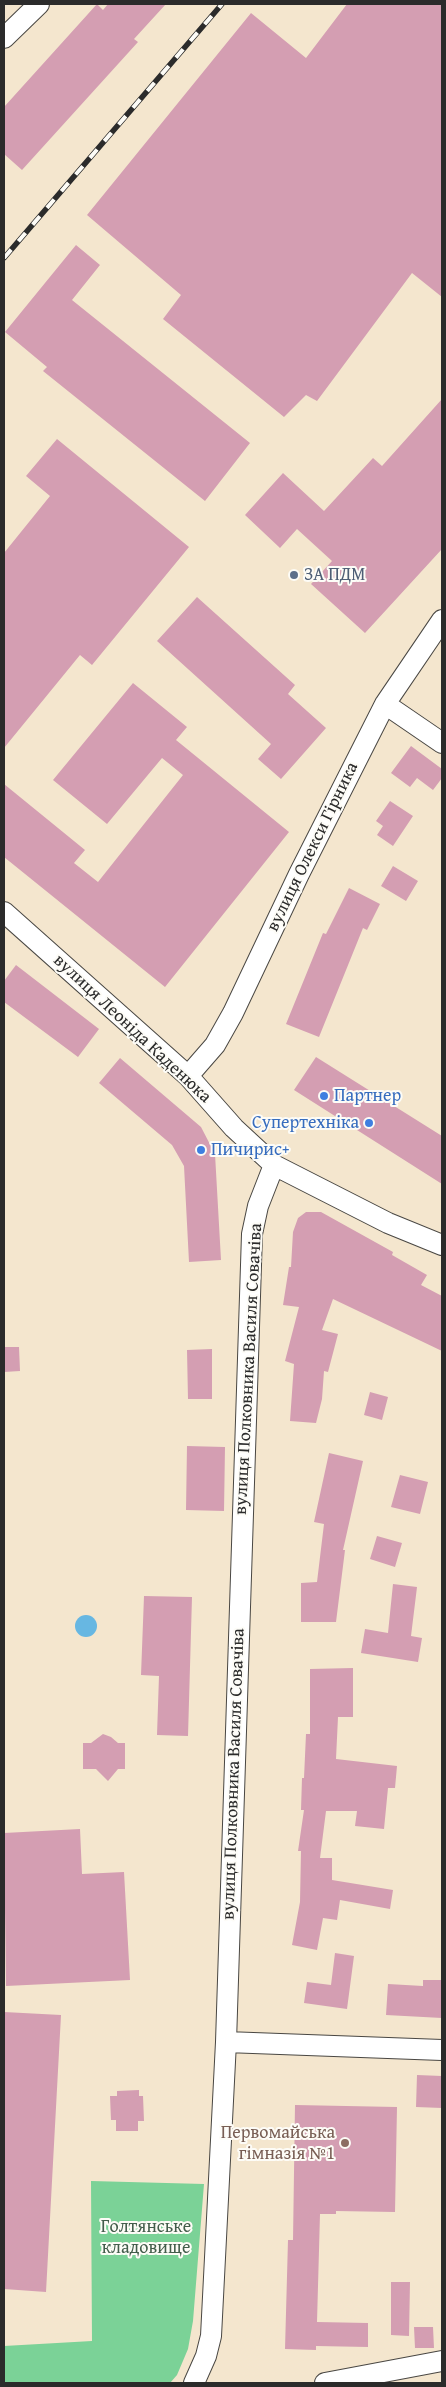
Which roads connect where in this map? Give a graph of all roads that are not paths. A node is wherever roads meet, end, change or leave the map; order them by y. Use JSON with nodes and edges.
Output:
{"nodes":[{"id":1,"x":39,"y":4,"type":"edge"},
{"id":2,"x":4,"y":38,"type":"edge"},
{"id":3,"x":442,"y":620,"type":"edge"},
{"id":4,"x":386,"y":704,"type":"junction"},
{"id":5,"x":442,"y":743,"type":"edge"},
{"id":6,"x":4,"y":912,"type":"edge"},
{"id":7,"x":188,"y":1076,"type":"junction"},
{"id":8,"x":274,"y":1165,"type":"junction"},
{"id":9,"x":442,"y":1245,"type":"edge"},
{"id":10,"x":226,"y":2042,"type":"junction"},
{"id":11,"x":442,"y":2050,"type":"edge"},
{"id":12,"x":442,"y":2361,"type":"edge"},
{"id":13,"x":194,"y":2383,"type":"edge"},
{"id":14,"x":325,"y":2383,"type":"edge"}],
"edges":[{"from":1,"to":2,"type":"street"},
{"from":3,"to":4,"type":"street","name":"вулиця Олекси Гірника"},
{"from":4,"to":5,"type":"street"},
{"from":4,"to":7,"type":"street","name":"вулиця Олекси Гірника"},
{"from":6,"to":7,"type":"street","name":"вулиця Леоніда Каденюка"},
{"from":7,"to":8,"type":"street","name":"вулиця Леоніда Каденюка"},
{"from":8,"to":9,"type":"street","name":"вулиця Леоніда Каденюка"},
{"from":8,"to":10,"type":"street","name":"вулиця Полковника Василя Совачіва"},
{"from":10,"to":11,"type":"street"},
{"from":10,"to":13,"type":"street","name":"вулиця Полковника Василя Совачіва"},
{"from":12,"to":14,"type":"street"}]}
